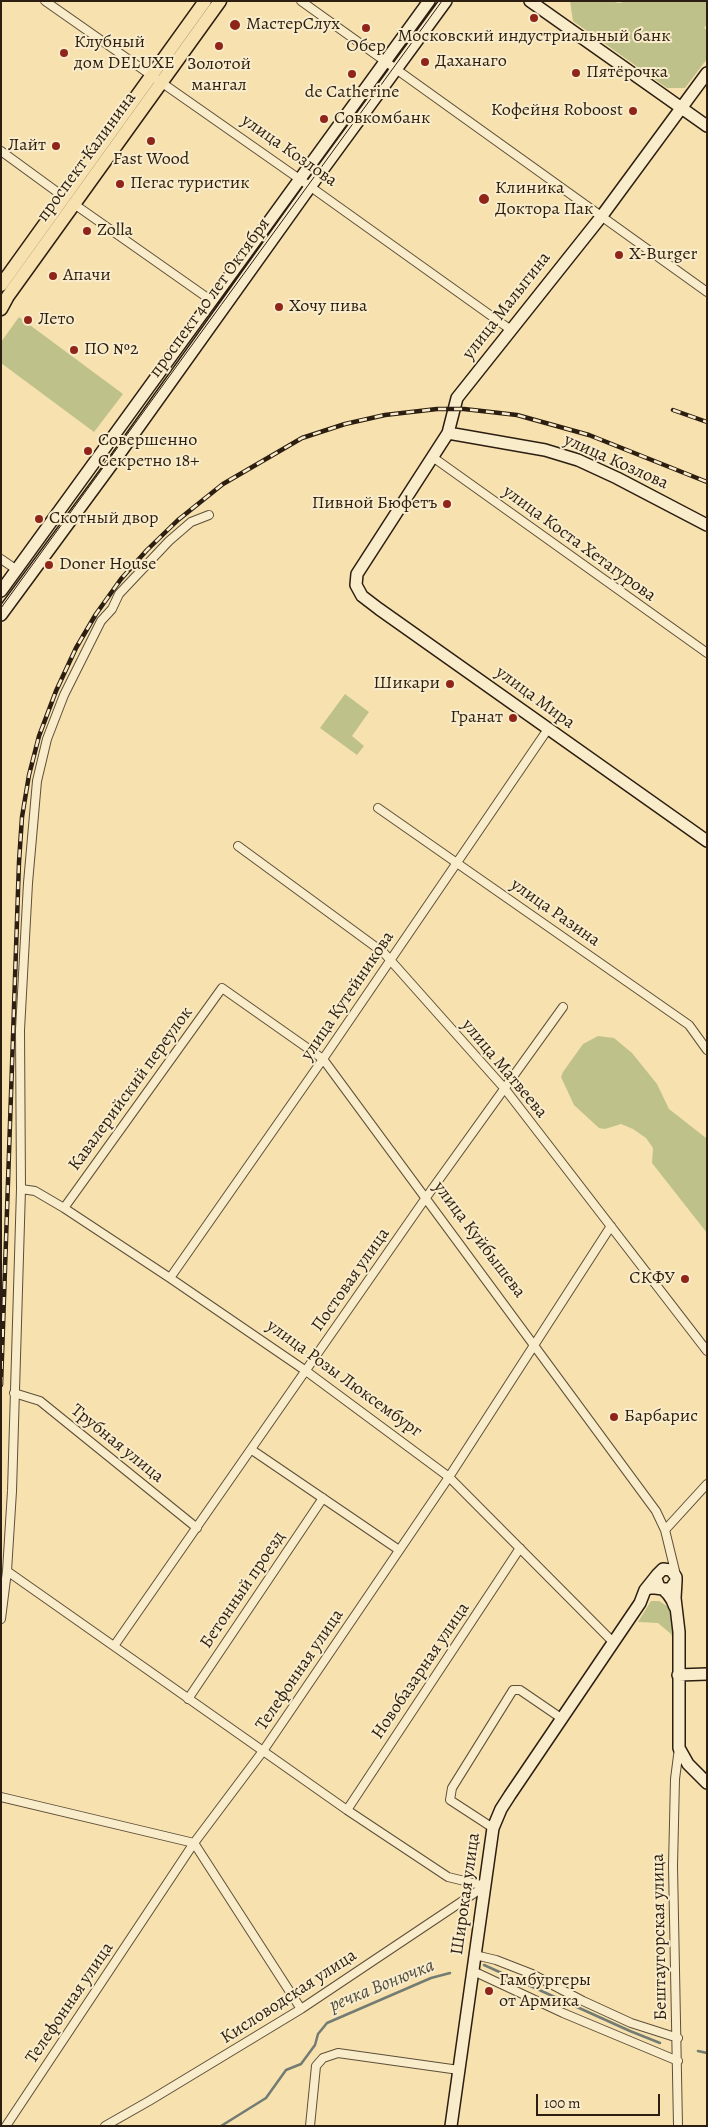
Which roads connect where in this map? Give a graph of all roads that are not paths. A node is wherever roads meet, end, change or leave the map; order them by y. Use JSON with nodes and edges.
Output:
{"nodes":[{"id":1,"x":45,"y":1,"type":"edge"},
{"id":2,"x":205,"y":1,"type":"edge"},
{"id":3,"x":220,"y":1,"type":"edge"},
{"id":4,"x":302,"y":1,"type":"edge"},
{"id":5,"x":429,"y":1,"type":"edge"},
{"id":6,"x":446,"y":1,"type":"edge"},
{"id":7,"x":530,"y":1,"type":"edge"},
{"id":8,"x":392,"y":66,"type":"junction"},
{"id":9,"x":707,"y":73,"type":"edge"},
{"id":10,"x":156,"y":80,"type":"junction"},
{"id":11,"x":682,"y":108,"type":"junction"},
{"id":12,"x":707,"y":126,"type":"edge"},
{"id":13,"x":1,"y":152,"type":"edge"},
{"id":14,"x":299,"y":179,"type":"junction"},
{"id":15,"x":310,"y":187,"type":"junction"},
{"id":16,"x":69,"y":201,"type":"junction"},
{"id":17,"x":600,"y":217,"type":"junction"},
{"id":18,"x":1,"y":285,"type":"edge"},
{"id":19,"x":707,"y":292,"type":"edge"},
{"id":20,"x":212,"y":301,"type":"junction"},
{"id":21,"x":1,"y":309,"type":"edge"},
{"id":22,"x":511,"y":330,"type":"junction"},
{"id":23,"x":448,"y":433,"type":"junction"},
{"id":24,"x":434,"y":458,"type":"junction"},
{"id":25,"x":209,"y":515,"type":"dead end"},
{"id":26,"x":707,"y":525,"type":"edge"},
{"id":27,"x":1,"y":559,"type":"edge"},
{"id":28,"x":17,"y":570,"type":"junction"},
{"id":29,"x":357,"y":574,"type":"joint"},
{"id":30,"x":1,"y":591,"type":"edge"},
{"id":31,"x":1,"y":615,"type":"edge"},
{"id":32,"x":707,"y":654,"type":"edge"},
{"id":33,"x":548,"y":729,"type":"junction"},
{"id":34,"x":378,"y":808,"type":"dead end"},
{"id":35,"x":707,"y":841,"type":"edge"},
{"id":36,"x":238,"y":846,"type":"dead end"},
{"id":37,"x":457,"y":861,"type":"junction"},
{"id":38,"x":390,"y":960,"type":"junction"},
{"id":39,"x":222,"y":988,"type":"joint"},
{"id":40,"x":563,"y":1007,"type":"dead end"},
{"id":41,"x":707,"y":1050,"type":"edge"},
{"id":42,"x":323,"y":1059,"type":"junction"},
{"id":43,"x":505,"y":1089,"type":"junction"},
{"id":44,"x":21,"y":1189,"type":"junction"},
{"id":45,"x":426,"y":1199,"type":"junction"},
{"id":46,"x":64,"y":1208,"type":"junction"},
{"id":47,"x":611,"y":1226,"type":"junction"},
{"id":48,"x":170,"y":1278,"type":"junction"},
{"id":49,"x":534,"y":1344,"type":"junction"},
{"id":50,"x":707,"y":1352,"type":"edge"},
{"id":51,"x":306,"y":1371,"type":"junction"},
{"id":52,"x":14,"y":1393,"type":"junction"},
{"id":53,"x":252,"y":1450,"type":"junction"},
{"id":54,"x":450,"y":1477,"type":"junction"},
{"id":55,"x":707,"y":1484,"type":"edge"},
{"id":56,"x":323,"y":1498,"type":"junction"},
{"id":57,"x":196,"y":1528,"type":"junction"},
{"id":58,"x":665,"y":1530,"type":"junction"},
{"id":59,"x":668,"y":1547,"type":"junction"},
{"id":60,"x":520,"y":1548,"type":"junction"},
{"id":61,"x":399,"y":1550,"type":"junction"},
{"id":62,"x":7,"y":1571,"type":"junction"},
{"id":63,"x":658,"y":1573,"type":"junction"},
{"id":64,"x":676,"y":1579,"type":"junction"},
{"id":65,"x":663,"y":1589,"type":"junction"},
{"id":66,"x":645,"y":1590,"type":"junction"},
{"id":67,"x":676,"y":1611,"type":"junction"},
{"id":68,"x":1,"y":1619,"type":"edge"},
{"id":69,"x":613,"y":1642,"type":"junction"},
{"id":70,"x":114,"y":1646,"type":"junction"},
{"id":71,"x":707,"y":1674,"type":"edge"},
{"id":72,"x":678,"y":1675,"type":"junction"},
{"id":73,"x":188,"y":1699,"type":"junction"},
{"id":74,"x":561,"y":1718,"type":"junction"},
{"id":75,"x":679,"y":1748,"type":"junction"},
{"id":76,"x":263,"y":1751,"type":"junction"},
{"id":77,"x":707,"y":1783,"type":"edge"},
{"id":78,"x":1,"y":1797,"type":"edge"},
{"id":79,"x":347,"y":1810,"type":"junction"},
{"id":80,"x":493,"y":1828,"type":"junction"},
{"id":81,"x":194,"y":1844,"type":"junction"},
{"id":82,"x":485,"y":1886,"type":"junction"},
{"id":83,"x":475,"y":1955,"type":"junction"},
{"id":84,"x":473,"y":1971,"type":"junction"},
{"id":85,"x":302,"y":2009,"type":"junction"},
{"id":86,"x":678,"y":2038,"type":"junction"},
{"id":87,"x":678,"y":2061,"type":"junction"},
{"id":88,"x":459,"y":2070,"type":"junction"},
{"id":89,"x":6,"y":2126,"type":"edge"},
{"id":90,"x":105,"y":2126,"type":"edge"},
{"id":91,"x":310,"y":2126,"type":"edge"},
{"id":92,"x":451,"y":2126,"type":"edge"},
{"id":93,"x":678,"y":2126,"type":"edge"}],
"edges":[{"from":1,"to":10,"type":"street","name":"улица Козлова"},
{"from":2,"to":10,"type":"main road","name":"проспект Калинина"},
{"from":3,"to":10,"type":"main road","name":"проспект Калинина"},
{"from":4,"to":8,"type":"street"},
{"from":5,"to":8,"type":"street","name":"проспект 40 лет Октября"},
{"from":6,"to":8,"type":"street","name":"проспект 40 лет Октября"},
{"from":7,"to":11,"type":"street"},
{"from":8,"to":14,"type":"street","name":"проспект 40 лет Октября"},
{"from":8,"to":15,"type":"street","name":"проспект 40 лет Октября"},
{"from":8,"to":17,"type":"street"},
{"from":9,"to":11,"type":"street","name":"улица Малыгина"},
{"from":10,"to":14,"type":"street","name":"улица Козлова"},
{"from":10,"to":16,"type":"main road","name":"проспект Калинина"},
{"from":11,"to":12,"type":"street"},
{"from":11,"to":17,"type":"street","name":"улица Малыгина"},
{"from":13,"to":16,"type":"street"},
{"from":14,"to":15,"type":"street","name":"улица Козлова"},
{"from":14,"to":20,"type":"street","name":"проспект 40 лет Октября"},
{"from":15,"to":22,"type":"street","name":"улица Козлова"},
{"from":15,"to":31,"type":"street","name":"проспект 40 лет Октября"},
{"from":16,"to":18,"type":"main road","name":"проспект Калинина"},
{"from":16,"to":20,"type":"street"},
{"from":16,"to":21,"type":"main road","name":"проспект Калинина"},
{"from":17,"to":19,"type":"street"},
{"from":17,"to":22,"type":"street","name":"улица Малыгина"},
{"from":20,"to":28,"type":"street","name":"проспект 40 лет Октября"},
{"from":22,"to":23,"type":"street","name":"улица Малыгина"},
{"from":23,"to":24,"type":"street","name":"улица Малыгина"},
{"from":23,"to":26,"type":"street","name":"улица Козлова"},
{"from":24,"to":29,"type":"street","name":"улица Малыгина"},
{"from":24,"to":32,"type":"street","name":"улица Коста Хетагурова"},
{"from":25,"to":44,"type":"street"},
{"from":27,"to":28,"type":"street"},
{"from":28,"to":30,"type":"street","name":"проспект 40 лет Октября"},
{"from":29,"to":33,"type":"street","name":"улица Мира"},
{"from":33,"to":35,"type":"street","name":"улица Мира"},
{"from":33,"to":37,"type":"street","name":"улица Кутейникова"},
{"from":34,"to":37,"type":"street","name":"улица Разина"},
{"from":36,"to":38,"type":"street","name":"улица Матвеева"},
{"from":37,"to":38,"type":"street","name":"улица Кутейникова"},
{"from":37,"to":41,"type":"street","name":"улица Разина"},
{"from":38,"to":42,"type":"street","name":"улица Кутейникова"},
{"from":38,"to":43,"type":"street","name":"улица Матвеева"},
{"from":39,"to":42,"type":"street","name":"улица Куйбышева"},
{"from":39,"to":46,"type":"street","name":"Кавалерийский переулок"},
{"from":40,"to":43,"type":"street","name":"Постовая улица"},
{"from":42,"to":45,"type":"street","name":"улица Куйбышева"},
{"from":42,"to":48,"type":"street","name":"улица Кутейникова"},
{"from":43,"to":45,"type":"street","name":"Постовая улица"},
{"from":43,"to":47,"type":"street","name":"улица Матвеева"},
{"from":44,"to":46,"type":"street","name":"улица Розы Люксембург"},
{"from":44,"to":52,"type":"street"},
{"from":45,"to":49,"type":"street","name":"улица Куйбышева"},
{"from":45,"to":51,"type":"street","name":"Постовая улица"},
{"from":46,"to":48,"type":"street","name":"улица Розы Люксембург"},
{"from":47,"to":49,"type":"street","name":"Телефонная улица"},
{"from":47,"to":50,"type":"street","name":"улица Матвеева"},
{"from":48,"to":51,"type":"street","name":"улица Розы Люксембург"},
{"from":49,"to":54,"type":"street","name":"Телефонная улица"},
{"from":49,"to":58,"type":"street","name":"улица Куйбышева"},
{"from":51,"to":53,"type":"street","name":"Постовая улица"},
{"from":51,"to":54,"type":"street","name":"улица Розы Люксембург"},
{"from":52,"to":57,"type":"street","name":"Трубная улица"},
{"from":52,"to":62,"type":"street"},
{"from":53,"to":56,"type":"street"},
{"from":53,"to":57,"type":"street","name":"Постовая улица"},
{"from":54,"to":60,"type":"street","name":"улица Розы Люксембург"},
{"from":54,"to":61,"type":"street","name":"Телефонная улица"},
{"from":55,"to":58,"type":"street"},
{"from":56,"to":61,"type":"street"},
{"from":56,"to":73,"type":"street","name":"Бетонный проезд"},
{"from":57,"to":70,"type":"street","name":"Постовая улица"},
{"from":58,"to":59,"type":"street","name":"улица Куйбышева"},
{"from":59,"to":63,"type":"street","name":"улица Куйбышева"},
{"from":59,"to":64,"type":"street","name":"улица Куйбышева"},
{"from":60,"to":69,"type":"street","name":"улица Розы Люксембург"},
{"from":60,"to":79,"type":"street","name":"Новобазарная улица"},
{"from":61,"to":76,"type":"street","name":"Телефонная улица"},
{"from":62,"to":68,"type":"street"},
{"from":62,"to":70,"type":"street"},
{"from":63,"to":64,"type":"street"},
{"from":63,"to":65,"type":"street","name":"улица Куйбышева"},
{"from":63,"to":66,"type":"street","name":"Широкая улица"},
{"from":64,"to":65,"type":"street"},
{"from":64,"to":67,"type":"street","name":"улица Куйбышева"},
{"from":65,"to":66,"type":"street"},
{"from":65,"to":67,"type":"street","name":"улица Куйбышева"},
{"from":66,"to":69,"type":"street","name":"Широкая улица"},
{"from":67,"to":72,"type":"street","name":"улица Куйбышева"},
{"from":69,"to":74,"type":"street","name":"Широкая улица"},
{"from":70,"to":73,"type":"street"},
{"from":71,"to":72,"type":"street"},
{"from":72,"to":75,"type":"street"},
{"from":73,"to":76,"type":"street"},
{"from":74,"to":80,"type":"street","name":"Широкая улица"},
{"from":74,"to":80,"type":"street"},
{"from":75,"to":77,"type":"street"},
{"from":75,"to":86,"type":"street","name":"Бештаугорская улица"},
{"from":76,"to":79,"type":"street"},
{"from":76,"to":81,"type":"street","name":"Телефонная улица"},
{"from":78,"to":81,"type":"street"},
{"from":79,"to":82,"type":"street"},
{"from":80,"to":82,"type":"street","name":"Широкая улица"},
{"from":81,"to":85,"type":"street"},
{"from":81,"to":89,"type":"street","name":"Телефонная улица"},
{"from":82,"to":83,"type":"street","name":"Широкая улица"},
{"from":82,"to":85,"type":"street","name":"Кисловодская улица"},
{"from":83,"to":84,"type":"street","name":"Широкая улица"},
{"from":83,"to":86,"type":"street"},
{"from":84,"to":87,"type":"street"},
{"from":84,"to":88,"type":"street","name":"Широкая улица"},
{"from":85,"to":90,"type":"street","name":"Кисловодская улица"},
{"from":86,"to":87,"type":"street","name":"Бештаугорская улица"},
{"from":87,"to":93,"type":"street","name":"Бештаугорская улица"},
{"from":88,"to":91,"type":"street"},
{"from":88,"to":92,"type":"street","name":"Широкая улица"}]}
